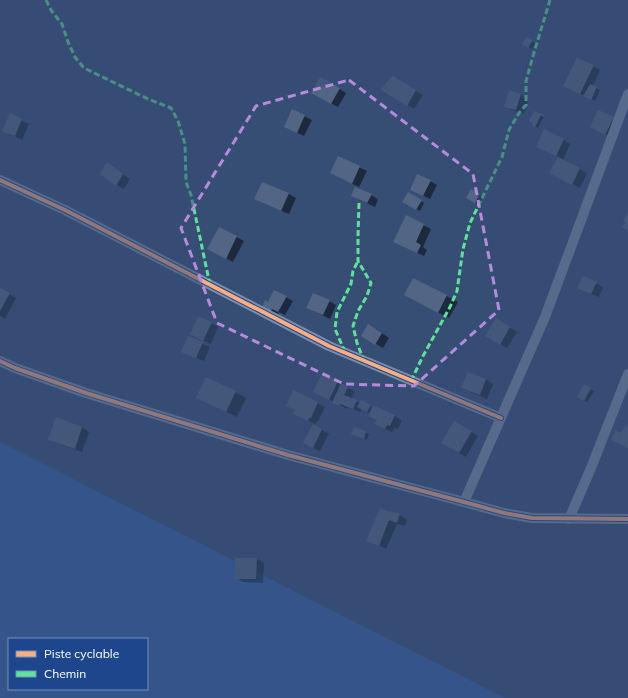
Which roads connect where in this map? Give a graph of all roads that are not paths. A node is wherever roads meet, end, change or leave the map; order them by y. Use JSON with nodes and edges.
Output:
{"nodes":[{"id":1,"x":628,"y":94,"type":"edge"},
{"id":2,"x":0,"y":180,"type":"edge"},
{"id":3,"x":0,"y":361,"type":"edge"},
{"id":4,"x":628,"y":374,"type":"edge"},
{"id":5,"x":501,"y":418,"type":"junction"},
{"id":6,"x":464,"y":502,"type":"junction"},
{"id":7,"x":569,"y":519,"type":"junction"},
{"id":8,"x":628,"y":519,"type":"edge"}],
"edges":[{"from":1,"to":5,"type":"street"},
{"from":2,"to":5,"type":"street"},
{"from":3,"to":6,"type":"street"},
{"from":4,"to":7,"type":"street"},
{"from":5,"to":6,"type":"street"},
{"from":6,"to":7,"type":"street"},
{"from":7,"to":8,"type":"street"}]}
